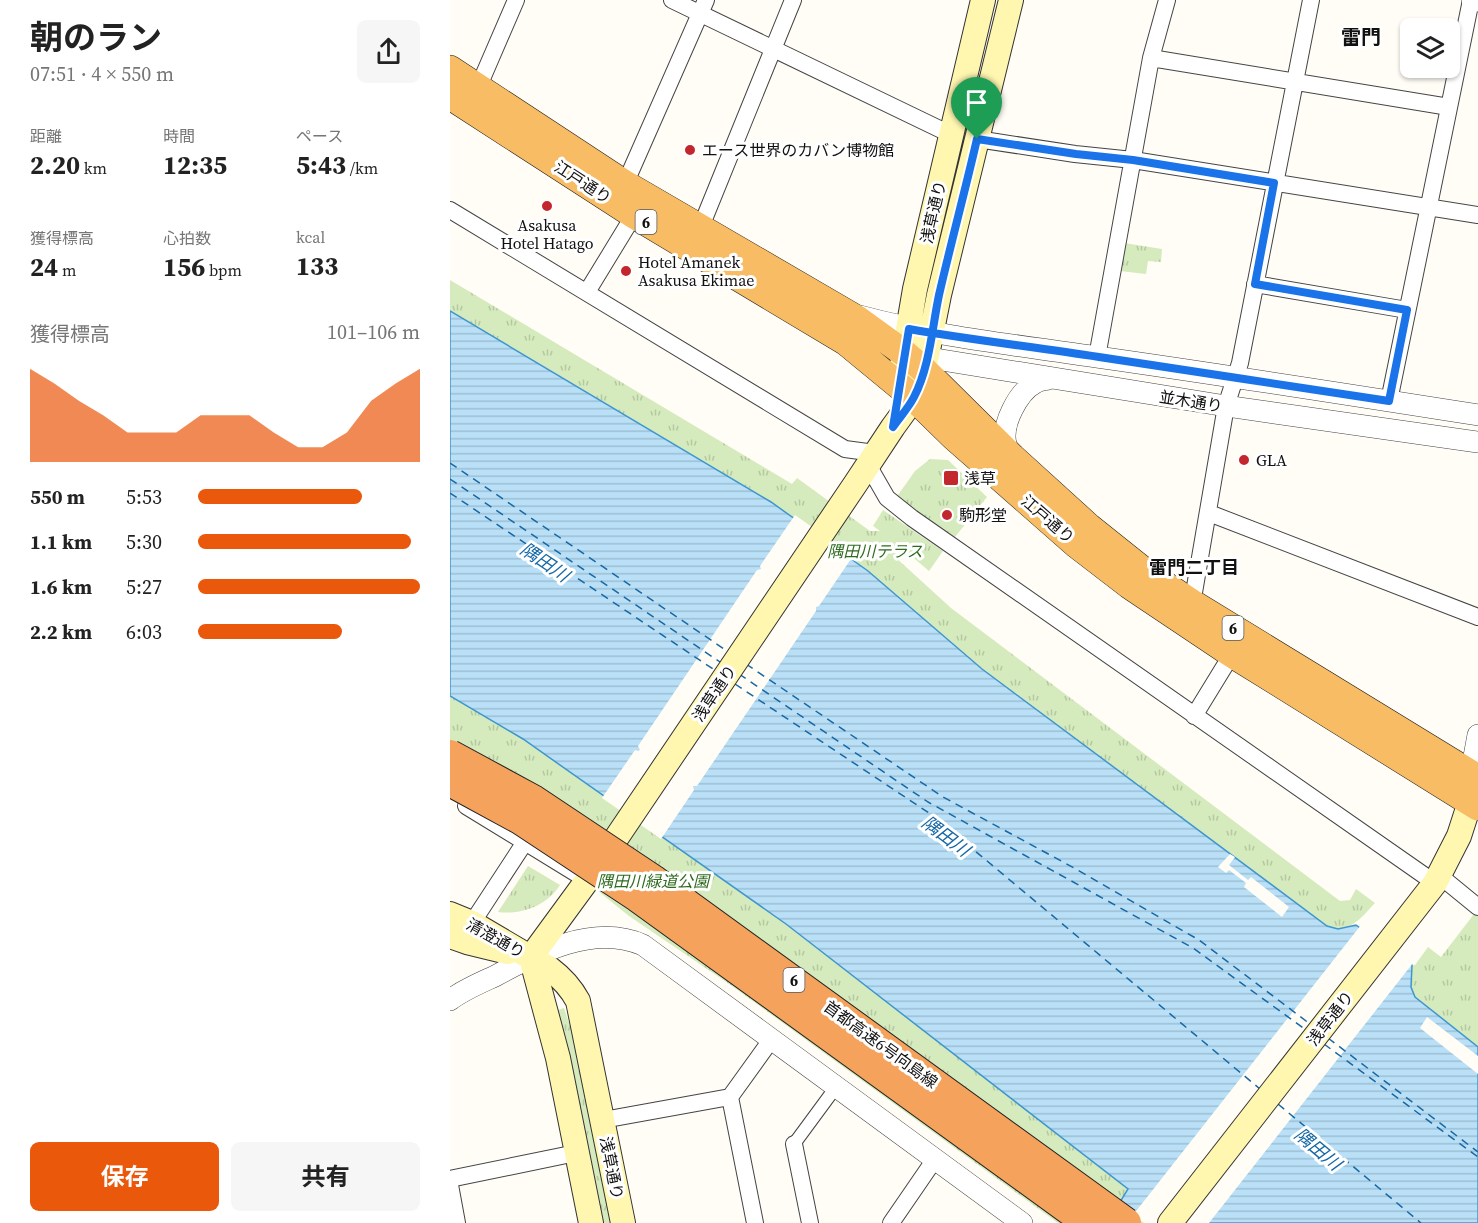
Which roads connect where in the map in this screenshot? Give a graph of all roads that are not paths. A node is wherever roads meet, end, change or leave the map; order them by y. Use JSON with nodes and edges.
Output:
{"nodes":[{"id":1,"x":516,"y":0,"type":"edge"},
{"id":2,"x":672,"y":0,"type":"edge"},
{"id":3,"x":793,"y":0,"type":"edge"},
{"id":4,"x":983,"y":0,"type":"edge"},
{"id":5,"x":1011,"y":0,"type":"edge"},
{"id":6,"x":1167,"y":0,"type":"edge"},
{"id":7,"x":1311,"y":0,"type":"edge"},
{"id":8,"x":1471,"y":0,"type":"edge"},
{"id":9,"x":1478,"y":1,"type":"edge"},
{"id":10,"x":703,"y":7,"type":"edge"},
{"id":11,"x":773,"y":49,"type":"junction"},
{"id":12,"x":1151,"y":58,"type":"junction"},
{"id":13,"x":450,"y":69,"type":"edge"},
{"id":14,"x":1294,"y":81,"type":"junction"},
{"id":15,"x":465,"y":97,"type":"edge"},
{"id":16,"x":1449,"y":107,"type":"junction"},
{"id":17,"x":952,"y":135,"type":"junction"},
{"id":18,"x":977,"y":139,"type":"junction"},
{"id":19,"x":1133,"y":160,"type":"junction"},
{"id":20,"x":1274,"y":183,"type":"junction"},
{"id":21,"x":625,"y":184,"type":"junction"},
{"id":22,"x":1428,"y":208,"type":"junction"},
{"id":23,"x":450,"y":210,"type":"edge"},
{"id":24,"x":634,"y":214,"type":"junction"},
{"id":25,"x":1478,"y":215,"type":"edge"},
{"id":26,"x":700,"y":229,"type":"junction"},
{"id":27,"x":1255,"y":284,"type":"junction"},
{"id":28,"x":587,"y":292,"type":"junction"},
{"id":29,"x":1407,"y":310,"type":"junction"},
{"id":30,"x":846,"y":342,"type":"junction"},
{"id":31,"x":1027,"y":348,"type":"junction"},
{"id":32,"x":919,"y":349,"type":"junction"},
{"id":33,"x":1097,"y":357,"type":"junction"},
{"id":34,"x":1025,"y":375,"type":"junction"},
{"id":35,"x":1048,"y":378,"type":"junction"},
{"id":36,"x":1236,"y":379,"type":"junction"},
{"id":37,"x":906,"y":391,"type":"junction"},
{"id":38,"x":1389,"y":401,"type":"junction"},
{"id":39,"x":1226,"y":406,"type":"junction"},
{"id":40,"x":1478,"y":415,"type":"edge"},
{"id":41,"x":1478,"y":442,"type":"edge"},
{"id":42,"x":1012,"y":457,"type":"junction"},
{"id":43,"x":872,"y":459,"type":"junction"},
{"id":44,"x":1209,"y":513,"type":"junction"},
{"id":45,"x":1190,"y":614,"type":"junction"},
{"id":46,"x":1478,"y":616,"type":"edge"},
{"id":47,"x":1232,"y":654,"type":"junction"},
{"id":48,"x":1194,"y":716,"type":"junction"},
{"id":49,"x":1478,"y":735,"type":"edge"},
{"id":50,"x":450,"y":755,"type":"edge"},
{"id":51,"x":450,"y":781,"type":"edge"},
{"id":52,"x":1476,"y":793,"type":"edge"},
{"id":53,"x":450,"y":796,"type":"edge"},
{"id":54,"x":525,"y":842,"type":"junction"},
{"id":55,"x":590,"y":876,"type":"junction"},
{"id":56,"x":1438,"y":880,"type":"junction"},
{"id":57,"x":1478,"y":907,"type":"edge"},
{"id":58,"x":461,"y":918,"type":"edge"},
{"id":59,"x":450,"y":936,"type":"edge"},
{"id":60,"x":531,"y":957,"type":"junction"},
{"id":61,"x":450,"y":1000,"type":"edge"},
{"id":62,"x":771,"y":1040,"type":"junction"},
{"id":63,"x":836,"y":1087,"type":"junction"},
{"id":64,"x":730,"y":1097,"type":"junction"},
{"id":65,"x":603,"y":1120,"type":"junction"},
{"id":66,"x":794,"y":1144,"type":"joint"},
{"id":67,"x":576,"y":1153,"type":"junction"},
{"id":68,"x":935,"y":1159,"type":"junction"},
{"id":69,"x":450,"y":1179,"type":"edge"},
{"id":70,"x":450,"y":1185,"type":"edge"},
{"id":71,"x":458,"y":1223,"type":"edge"},
{"id":72,"x":591,"y":1223,"type":"edge"},
{"id":73,"x":623,"y":1223,"type":"edge"},
{"id":74,"x":754,"y":1223,"type":"edge"},
{"id":75,"x":810,"y":1223,"type":"edge"},
{"id":76,"x":891,"y":1223,"type":"edge"},
{"id":77,"x":1022,"y":1223,"type":"edge"},
{"id":78,"x":1088,"y":1223,"type":"edge"},
{"id":79,"x":1126,"y":1223,"type":"edge"},
{"id":80,"x":1170,"y":1223,"type":"edge"}],
"edges":[{"from":1,"to":15,"type":"street"},
{"from":2,"to":10,"type":"street"},
{"from":3,"to":11,"type":"street"},
{"from":4,"to":17,"type":"main road","name":"浅草通り"},
{"from":5,"to":18,"type":"main road","name":"浅草通り"},
{"from":6,"to":12,"type":"street"},
{"from":7,"to":14,"type":"street"},
{"from":8,"to":9,"type":"street"},
{"from":8,"to":16,"type":"street"},
{"from":10,"to":11,"type":"street"},
{"from":10,"to":21,"type":"street"},
{"from":11,"to":17,"type":"street"},
{"from":11,"to":26,"type":"street"},
{"from":12,"to":14,"type":"street"},
{"from":12,"to":19,"type":"street"},
{"from":13,"to":15,"type":"highway","name":"江戸通り","number":"6"},
{"from":14,"to":16,"type":"street"},
{"from":14,"to":20,"type":"street"},
{"from":15,"to":21,"type":"highway","name":"江戸通り","number":"6"},
{"from":15,"to":24,"type":"highway","name":"江戸通り","number":"6"},
{"from":16,"to":22,"type":"street"},
{"from":17,"to":32,"type":"main road","name":"浅草通り"},
{"from":18,"to":19,"type":"street"},
{"from":18,"to":32,"type":"main road","name":"浅草通り"},
{"from":19,"to":20,"type":"street"},
{"from":19,"to":33,"type":"street"},
{"from":20,"to":22,"type":"street"},
{"from":20,"to":27,"type":"street"},
{"from":21,"to":26,"type":"highway","name":"江戸通り","number":"6"},
{"from":22,"to":25,"type":"street"},
{"from":22,"to":29,"type":"street"},
{"from":23,"to":28,"type":"street"},
{"from":24,"to":28,"type":"street"},
{"from":24,"to":30,"type":"highway","name":"江戸通り","number":"6"},
{"from":26,"to":32,"type":"highway","name":"江戸通り","number":"6"},
{"from":27,"to":29,"type":"street"},
{"from":27,"to":36,"type":"street"},
{"from":28,"to":43,"type":"street"},
{"from":29,"to":38,"type":"street"},
{"from":30,"to":32,"type":"highway"},
{"from":30,"to":37,"type":"highway","name":"江戸通り","number":"6"},
{"from":31,"to":32,"type":"street","name":"並木通り"},
{"from":31,"to":33,"type":"street","name":"並木通り"},
{"from":31,"to":34,"type":"street"},
{"from":32,"to":34,"type":"street","name":"並木通り"},
{"from":32,"to":37,"type":"main road","name":"浅草通り"},
{"from":32,"to":42,"type":"highway","name":"江戸通り","number":"6"},
{"from":33,"to":36,"type":"street","name":"並木通り"},
{"from":34,"to":35,"type":"street","name":"並木通り"},
{"from":35,"to":39,"type":"street","name":"並木通り"},
{"from":35,"to":42,"type":"street"},
{"from":36,"to":38,"type":"street","name":"並木通り"},
{"from":36,"to":39,"type":"street"},
{"from":37,"to":43,"type":"main road","name":"浅草通り"},
{"from":37,"to":45,"type":"highway","name":"江戸通り","number":"6"},
{"from":38,"to":40,"type":"street","name":"並木通り"},
{"from":39,"to":41,"type":"street","name":"並木通り"},
{"from":39,"to":44,"type":"street"},
{"from":42,"to":45,"type":"highway","name":"江戸通り","number":"6"},
{"from":43,"to":48,"type":"street"},
{"from":43,"to":55,"type":"main road","name":"浅草通り","bridge":true},
{"from":44,"to":45,"type":"street"},
{"from":44,"to":46,"type":"street"},
{"from":45,"to":47,"type":"highway","name":"江戸通り","number":"6"},
{"from":45,"to":52,"type":"highway","name":"江戸通り","number":"6"},
{"from":47,"to":48,"type":"street"},
{"from":47,"to":52,"type":"highway","name":"江戸通り","number":"6"},
{"from":48,"to":56,"type":"street"},
{"from":49,"to":52,"type":"street"},
{"from":50,"to":79,"type":"highway","name":"首都高速6号向島線","number":"6","bridge":true},
{"from":51,"to":78,"type":"highway","name":"首都高速6号向島線","number":"6","bridge":true},
{"from":52,"to":56,"type":"main road","name":"浅草通り"},
{"from":53,"to":54,"type":"street"},
{"from":54,"to":55,"type":"street"},
{"from":54,"to":58,"type":"street"},
{"from":55,"to":60,"type":"main road","name":"浅草通り"},
{"from":56,"to":57,"type":"street"},
{"from":56,"to":80,"type":"main road","name":"浅草通り"},
{"from":58,"to":60,"type":"main road","name":"清澄通り"},
{"from":59,"to":60,"type":"main road","name":"清澄通り"},
{"from":60,"to":61,"type":"street"},
{"from":60,"to":62,"type":"street"},
{"from":60,"to":65,"type":"main road","name":"浅草通り"},
{"from":60,"to":67,"type":"main road","name":"浅草通り"},
{"from":62,"to":63,"type":"street"},
{"from":62,"to":64,"type":"street"},
{"from":63,"to":66,"type":"street"},
{"from":63,"to":68,"type":"street"},
{"from":64,"to":65,"type":"street"},
{"from":64,"to":74,"type":"street"},
{"from":65,"to":73,"type":"main road","name":"浅草通り"},
{"from":66,"to":75,"type":"street"},
{"from":67,"to":69,"type":"street"},
{"from":67,"to":72,"type":"main road","name":"浅草通り"},
{"from":68,"to":76,"type":"street"},
{"from":68,"to":77,"type":"street"},
{"from":70,"to":71,"type":"street"}]}
